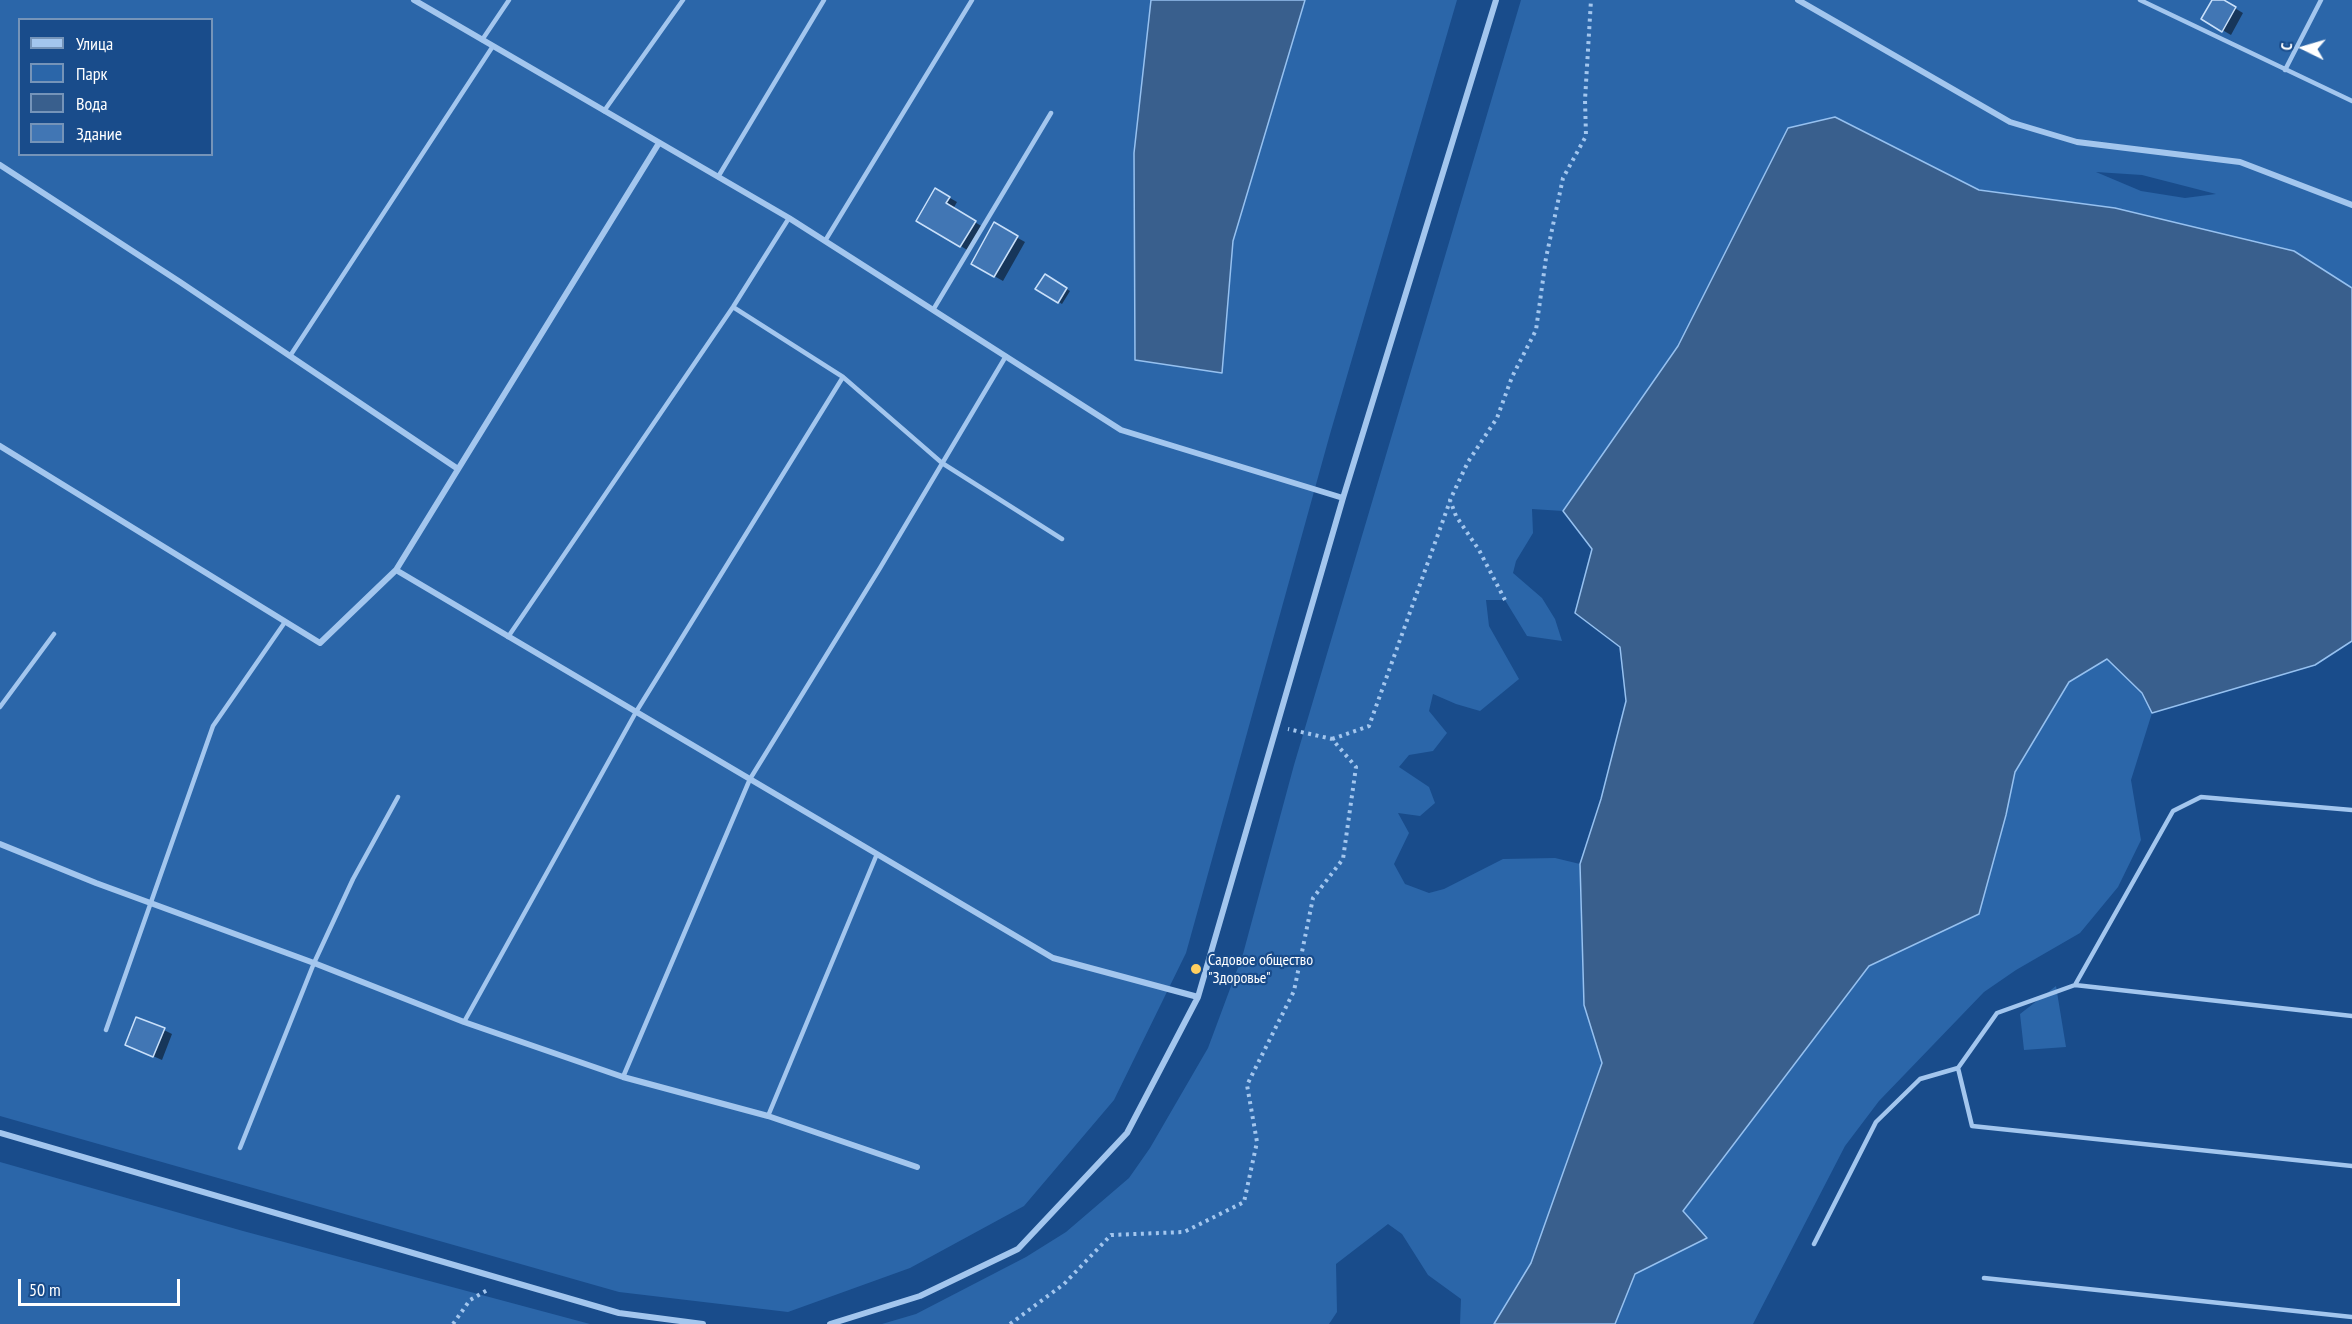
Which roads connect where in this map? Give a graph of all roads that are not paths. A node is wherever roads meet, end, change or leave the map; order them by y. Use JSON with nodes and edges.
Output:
{"nodes":[{"id":1,"x":414,"y":0,"type":"edge"},
{"id":2,"x":508,"y":0,"type":"edge"},
{"id":3,"x":683,"y":0,"type":"edge"},
{"id":4,"x":824,"y":0,"type":"edge"},
{"id":5,"x":972,"y":0,"type":"edge"},
{"id":6,"x":1496,"y":0,"type":"edge"},
{"id":7,"x":2140,"y":0,"type":"edge"},
{"id":8,"x":2321,"y":0,"type":"edge"},
{"id":9,"x":1801,"y":1,"type":"edge"},
{"id":10,"x":482,"y":40,"type":"junction"},
{"id":11,"x":493,"y":46,"type":"junction"},
{"id":12,"x":2285,"y":70,"type":"junction"},
{"id":13,"x":2352,"y":101,"type":"edge"},
{"id":14,"x":604,"y":111,"type":"junction"},
{"id":15,"x":1051,"y":113,"type":"dead end"},
{"id":16,"x":659,"y":142,"type":"junction"},
{"id":17,"x":0,"y":165,"type":"edge"},
{"id":18,"x":718,"y":177,"type":"junction"},
{"id":19,"x":2352,"y":205,"type":"edge"},
{"id":20,"x":789,"y":218,"type":"junction"},
{"id":21,"x":825,"y":241,"type":"junction"},
{"id":22,"x":733,"y":307,"type":"junction"},
{"id":23,"x":933,"y":310,"type":"junction"},
{"id":24,"x":290,"y":356,"type":"junction"},
{"id":25,"x":1006,"y":356,"type":"junction"},
{"id":26,"x":843,"y":377,"type":"junction"},
{"id":27,"x":0,"y":447,"type":"edge"},
{"id":28,"x":942,"y":463,"type":"junction"},
{"id":29,"x":458,"y":469,"type":"junction"},
{"id":30,"x":1343,"y":498,"type":"junction"},
{"id":31,"x":1062,"y":539,"type":"dead end"},
{"id":32,"x":396,"y":570,"type":"junction"},
{"id":33,"x":285,"y":622,"type":"junction"},
{"id":34,"x":54,"y":633,"type":"dead end"},
{"id":35,"x":508,"y":637,"type":"junction"},
{"id":36,"x":0,"y":707,"type":"edge"},
{"id":37,"x":636,"y":712,"type":"junction"},
{"id":38,"x":750,"y":779,"type":"junction"},
{"id":39,"x":398,"y":797,"type":"dead end"},
{"id":40,"x":2352,"y":810,"type":"edge"},
{"id":41,"x":0,"y":844,"type":"edge"},
{"id":42,"x":876,"y":854,"type":"junction"},
{"id":43,"x":153,"y":902,"type":"junction"},
{"id":44,"x":314,"y":963,"type":"junction"},
{"id":45,"x":2075,"y":985,"type":"junction"},
{"id":46,"x":1198,"y":997,"type":"junction"},
{"id":47,"x":2352,"y":1016,"type":"edge"},
{"id":48,"x":464,"y":1022,"type":"junction"},
{"id":49,"x":106,"y":1030,"type":"dead end"},
{"id":50,"x":1958,"y":1068,"type":"junction"},
{"id":51,"x":623,"y":1077,"type":"junction"},
{"id":52,"x":768,"y":1116,"type":"junction"},
{"id":53,"x":0,"y":1132,"type":"edge"},
{"id":54,"x":240,"y":1148,"type":"dead end"},
{"id":55,"x":2352,"y":1166,"type":"edge"},
{"id":56,"x":917,"y":1167,"type":"dead end"},
{"id":57,"x":1814,"y":1244,"type":"dead end"},
{"id":58,"x":1984,"y":1278,"type":"dead end"},
{"id":59,"x":2352,"y":1317,"type":"edge"},
{"id":60,"x":703,"y":1324,"type":"edge"},
{"id":61,"x":830,"y":1324,"type":"edge"}],
"edges":[{"from":1,"to":10,"type":"street"},
{"from":2,"to":10,"type":"lane"},
{"from":3,"to":14,"type":"lane"},
{"from":4,"to":18,"type":"lane"},
{"from":5,"to":21,"type":"lane"},
{"from":6,"to":30,"type":"street"},
{"from":7,"to":12,"type":"lane"},
{"from":8,"to":12,"type":"lane"},
{"from":9,"to":19,"type":"street"},
{"from":10,"to":11,"type":"street"},
{"from":11,"to":14,"type":"street"},
{"from":11,"to":24,"type":"lane"},
{"from":12,"to":13,"type":"lane"},
{"from":14,"to":16,"type":"street"},
{"from":15,"to":23,"type":"lane"},
{"from":16,"to":18,"type":"street"},
{"from":16,"to":29,"type":"street"},
{"from":17,"to":24,"type":"street"},
{"from":18,"to":20,"type":"street"},
{"from":20,"to":21,"type":"street"},
{"from":20,"to":22,"type":"lane"},
{"from":21,"to":23,"type":"street"},
{"from":22,"to":26,"type":"lane"},
{"from":22,"to":35,"type":"lane"},
{"from":23,"to":25,"type":"street"},
{"from":24,"to":29,"type":"street"},
{"from":25,"to":28,"type":"lane"},
{"from":25,"to":30,"type":"street"},
{"from":26,"to":28,"type":"lane"},
{"from":26,"to":37,"type":"lane"},
{"from":27,"to":33,"type":"street"},
{"from":28,"to":31,"type":"lane"},
{"from":28,"to":38,"type":"lane"},
{"from":29,"to":32,"type":"street"},
{"from":30,"to":46,"type":"street"},
{"from":32,"to":33,"type":"street"},
{"from":32,"to":35,"type":"street"},
{"from":33,"to":43,"type":"lane"},
{"from":34,"to":36,"type":"lane"},
{"from":35,"to":37,"type":"street"},
{"from":37,"to":38,"type":"street"},
{"from":37,"to":48,"type":"lane"},
{"from":38,"to":42,"type":"street"},
{"from":38,"to":51,"type":"lane"},
{"from":39,"to":44,"type":"lane"},
{"from":40,"to":45,"type":"lane"},
{"from":41,"to":43,"type":"street"},
{"from":42,"to":46,"type":"street"},
{"from":42,"to":52,"type":"lane"},
{"from":43,"to":44,"type":"street"},
{"from":43,"to":49,"type":"lane"},
{"from":44,"to":48,"type":"street"},
{"from":44,"to":54,"type":"lane"},
{"from":45,"to":47,"type":"lane"},
{"from":45,"to":50,"type":"lane"},
{"from":46,"to":61,"type":"street"},
{"from":48,"to":51,"type":"street"},
{"from":50,"to":55,"type":"lane"},
{"from":50,"to":57,"type":"lane"},
{"from":51,"to":52,"type":"street"},
{"from":52,"to":56,"type":"street"},
{"from":53,"to":60,"type":"street"},
{"from":58,"to":59,"type":"lane"}]}
